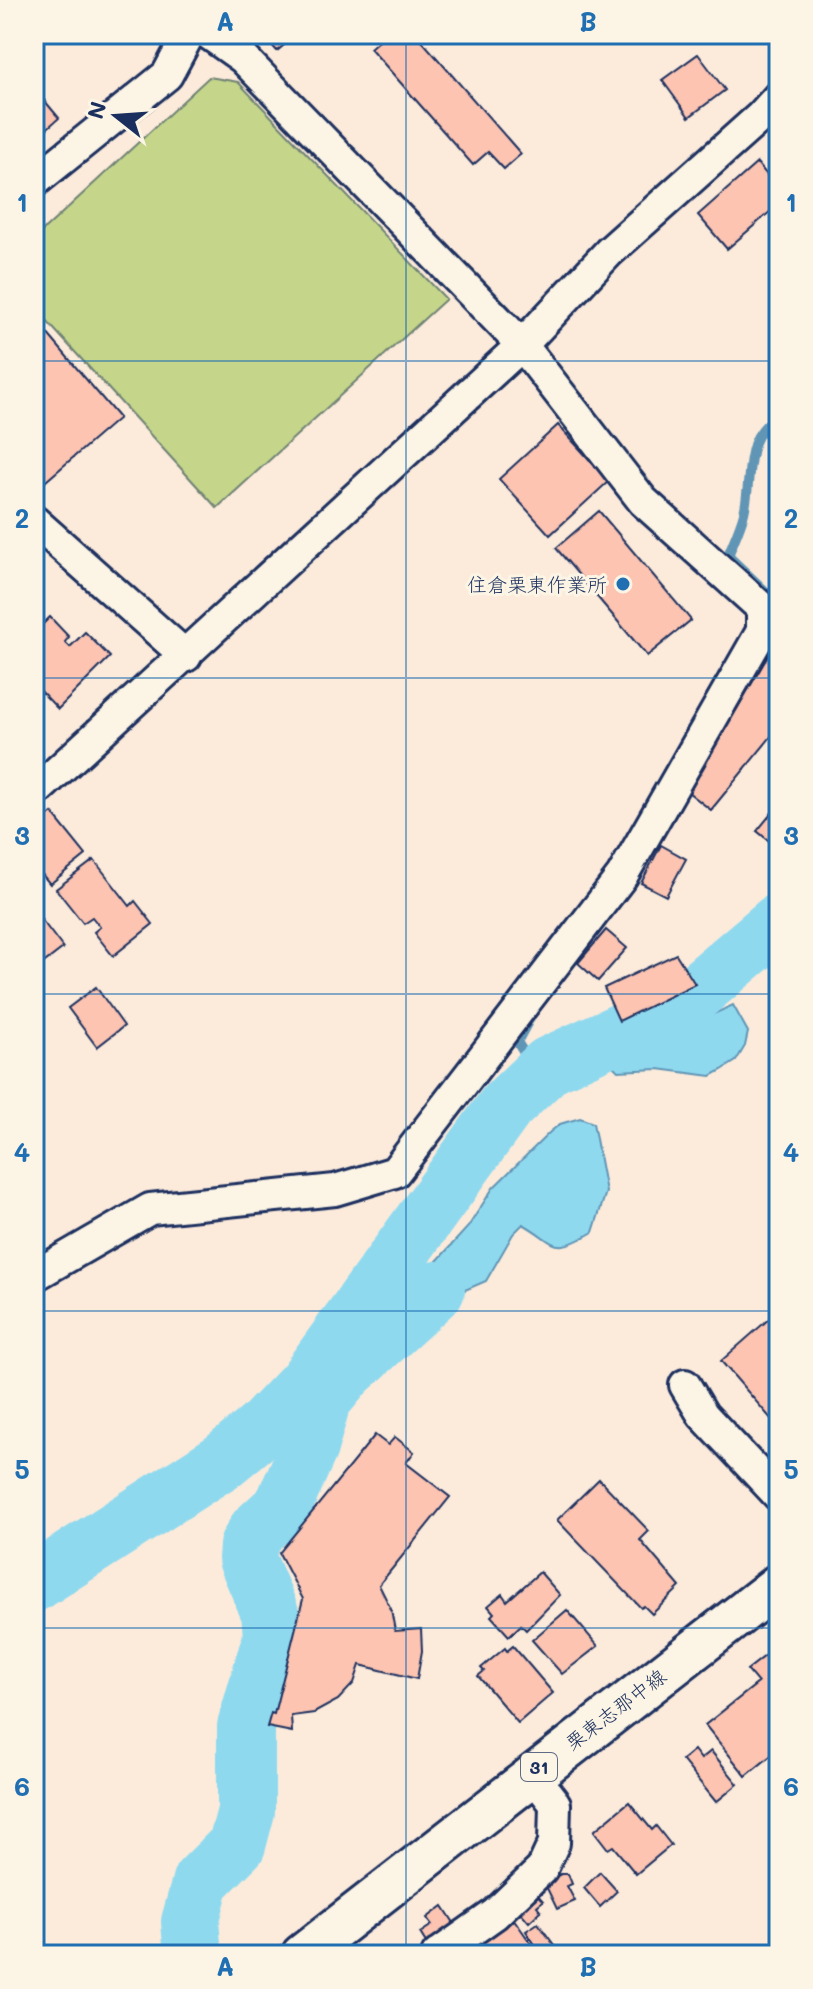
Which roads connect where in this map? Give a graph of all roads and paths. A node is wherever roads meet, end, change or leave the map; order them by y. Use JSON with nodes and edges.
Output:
{"nodes":[{"id":1,"x":189,"y":34,"type":"edge"},
{"id":2,"x":209,"y":34,"type":"edge"},
{"id":3,"x":779,"y":96,"type":"edge"},
{"id":4,"x":34,"y":182,"type":"edge"},
{"id":5,"x":522,"y":345,"type":"junction"},
{"id":6,"x":34,"y":521,"type":"edge"},
{"id":7,"x":186,"y":656,"type":"junction"},
{"id":8,"x":34,"y":793,"type":"edge"},
{"id":9,"x":34,"y":1276,"type":"edge"},
{"id":10,"x":685,"y":1385,"type":"dead end"},
{"id":11,"x":779,"y":1496,"type":"edge"},
{"id":12,"x":779,"y":1584,"type":"edge"},
{"id":13,"x":531,"y":1773,"type":"junction"},
{"id":14,"x":302,"y":1955,"type":"edge"},
{"id":15,"x":437,"y":1955,"type":"edge"}],
"edges":[{"from":1,"to":4,"type":"street"},
{"from":2,"to":5,"type":"street"},
{"from":3,"to":5,"type":"street"},
{"from":5,"to":7,"type":"street"},
{"from":5,"to":9,"type":"street"},
{"from":6,"to":7,"type":"street"},
{"from":7,"to":8,"type":"street"},
{"from":10,"to":11,"type":"street"},
{"from":12,"to":13,"type":"main road","name":"栗東志那中線","number":"31"},
{"from":13,"to":14,"type":"main road","name":"栗東志那中線","number":"31"},
{"from":13,"to":15,"type":"street"}]}
